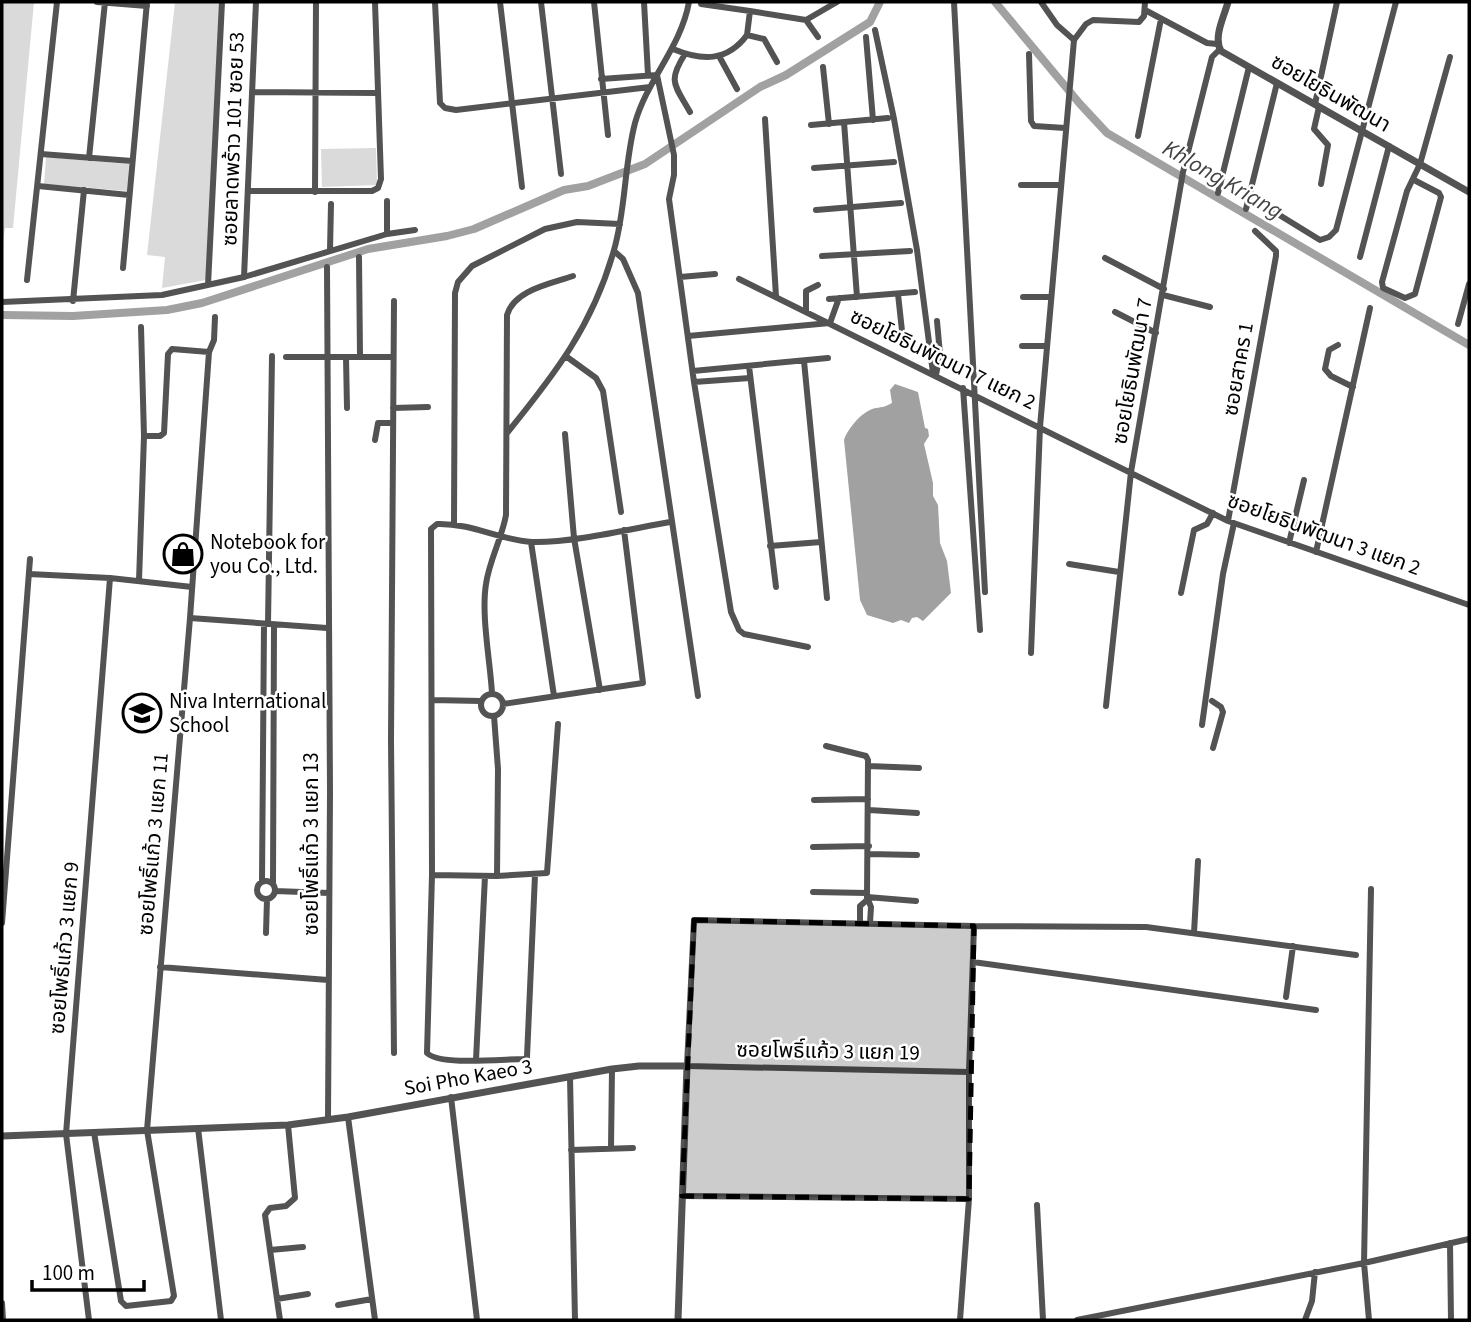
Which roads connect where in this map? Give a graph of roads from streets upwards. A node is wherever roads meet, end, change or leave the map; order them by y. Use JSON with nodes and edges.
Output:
{"nodes":[{"id":1,"x":57,"y":2,"type":"edge"},
{"id":2,"x":97,"y":2,"type":"edge"},
{"id":3,"x":105,"y":2,"type":"edge"},
{"id":4,"x":222,"y":2,"type":"edge"},
{"id":5,"x":256,"y":2,"type":"edge"},
{"id":6,"x":316,"y":2,"type":"edge"},
{"id":7,"x":375,"y":2,"type":"edge"},
{"id":8,"x":435,"y":2,"type":"edge"},
{"id":9,"x":500,"y":2,"type":"edge"},
{"id":10,"x":541,"y":2,"type":"edge"},
{"id":11,"x":594,"y":2,"type":"edge"},
{"id":12,"x":644,"y":2,"type":"edge"},
{"id":13,"x":689,"y":2,"type":"edge"},
{"id":14,"x":837,"y":2,"type":"edge"},
{"id":15,"x":954,"y":2,"type":"edge"},
{"id":16,"x":1041,"y":2,"type":"edge"},
{"id":17,"x":1228,"y":2,"type":"edge"},
{"id":18,"x":1337,"y":2,"type":"edge"},
{"id":19,"x":1396,"y":2,"type":"edge"},
{"id":20,"x":147,"y":4,"type":"edge"},
{"id":21,"x":701,"y":4,"type":"dead end"},
{"id":22,"x":1145,"y":6,"type":"edge"},
{"id":23,"x":750,"y":11,"type":"junction"},
{"id":24,"x":1161,"y":19,"type":"junction"},
{"id":25,"x":806,"y":20,"type":"junction"},
{"id":26,"x":875,"y":30,"type":"dead end"},
{"id":27,"x":747,"y":35,"type":"junction"},
{"id":28,"x":818,"y":37,"type":"dead end"},
{"id":29,"x":866,"y":37,"type":"dead end"},
{"id":30,"x":1074,"y":40,"type":"junction"},
{"id":31,"x":1218,"y":47,"type":"junction"},
{"id":32,"x":673,"y":49,"type":"junction"},
{"id":33,"x":685,"y":54,"type":"junction"},
{"id":34,"x":1030,"y":54,"type":"dead end"},
{"id":35,"x":719,"y":57,"type":"junction"},
{"id":36,"x":1450,"y":57,"type":"dead end"},
{"id":37,"x":778,"y":62,"type":"dead end"},
{"id":38,"x":1249,"y":66,"type":"junction"},
{"id":39,"x":823,"y":67,"type":"dead end"},
{"id":40,"x":648,"y":75,"type":"junction"},
{"id":41,"x":657,"y":75,"type":"junction"},
{"id":42,"x":601,"y":79,"type":"junction"},
{"id":43,"x":1278,"y":83,"type":"junction"},
{"id":44,"x":650,"y":87,"type":"junction"},
{"id":45,"x":737,"y":89,"type":"dead end"},
{"id":46,"x":252,"y":92,"type":"junction"},
{"id":47,"x":602,"y":92,"type":"junction"},
{"id":48,"x":377,"y":93,"type":"junction"},
{"id":49,"x":315,"y":94,"type":"junction"},
{"id":50,"x":552,"y":98,"type":"junction"},
{"id":51,"x":512,"y":103,"type":"junction"},
{"id":52,"x":1317,"y":105,"type":"junction"},
{"id":53,"x":690,"y":112,"type":"dead end"},
{"id":54,"x":888,"y":118,"type":"dead end"},
{"id":55,"x":765,"y":119,"type":"dead end"},
{"id":56,"x":873,"y":120,"type":"junction"},
{"id":57,"x":844,"y":122,"type":"junction"},
{"id":58,"x":829,"y":124,"type":"junction"},
{"id":59,"x":811,"y":125,"type":"dead end"},
{"id":60,"x":1065,"y":128,"type":"junction"},
{"id":61,"x":1363,"y":131,"type":"junction"},
{"id":62,"x":608,"y":135,"type":"dead end"},
{"id":63,"x":1138,"y":136,"type":"dead end"},
{"id":64,"x":1389,"y":146,"type":"junction"},
{"id":65,"x":41,"y":154,"type":"junction"},
{"id":66,"x":89,"y":158,"type":"junction"},
{"id":67,"x":132,"y":161,"type":"junction"},
{"id":68,"x":894,"y":162,"type":"dead end"},
{"id":69,"x":1420,"y":164,"type":"junction"},
{"id":70,"x":847,"y":166,"type":"junction"},
{"id":71,"x":814,"y":168,"type":"dead end"},
{"id":72,"x":561,"y":174,"type":"dead end"},
{"id":73,"x":1414,"y":180,"type":"junction"},
{"id":74,"x":1321,"y":184,"type":"dead end"},
{"id":75,"x":1021,"y":185,"type":"dead end"},
{"id":76,"x":1060,"y":185,"type":"junction"},
{"id":77,"x":38,"y":186,"type":"junction"},
{"id":78,"x":522,"y":187,"type":"dead end"},
{"id":79,"x":84,"y":190,"type":"junction"},
{"id":80,"x":249,"y":191,"type":"junction"},
{"id":81,"x":315,"y":192,"type":"junction"},
{"id":82,"x":1469,"y":192,"type":"edge"},
{"id":83,"x":1218,"y":193,"type":"dead end"},
{"id":84,"x":129,"y":195,"type":"junction"},
{"id":85,"x":387,"y":201,"type":"dead end"},
{"id":86,"x":901,"y":203,"type":"dead end"},
{"id":87,"x":331,"y":204,"type":"dead end"},
{"id":88,"x":851,"y":206,"type":"junction"},
{"id":89,"x":1268,"y":208,"type":"dead end"},
{"id":90,"x":1247,"y":209,"type":"dead end"},
{"id":91,"x":816,"y":210,"type":"dead end"},
{"id":92,"x":620,"y":224,"type":"junction"},
{"id":93,"x":415,"y":230,"type":"dead end"},
{"id":94,"x":1255,"y":231,"type":"dead end"},
{"id":95,"x":387,"y":234,"type":"junction"},
{"id":96,"x":330,"y":250,"type":"junction"},
{"id":97,"x":614,"y":251,"type":"junction"},
{"id":98,"x":911,"y":251,"type":"dead end"},
{"id":99,"x":855,"y":253,"type":"junction"},
{"id":100,"x":822,"y":256,"type":"dead end"},
{"id":101,"x":359,"y":257,"type":"dead end"},
{"id":102,"x":1360,"y":257,"type":"dead end"},
{"id":103,"x":1105,"y":258,"type":"dead end"},
{"id":104,"x":327,"y":267,"type":"dead end"},
{"id":105,"x":123,"y":268,"type":"dead end"},
{"id":106,"x":715,"y":274,"type":"dead end"},
{"id":107,"x":573,"y":276,"type":"dead end"},
{"id":108,"x":244,"y":277,"type":"junction"},
{"id":109,"x":680,"y":277,"type":"junction"},
{"id":110,"x":739,"y":279,"type":"dead end"},
{"id":111,"x":27,"y":281,"type":"dead end"},
{"id":112,"x":1469,"y":284,"type":"edge"},
{"id":113,"x":208,"y":285,"type":"junction"},
{"id":114,"x":818,"y":285,"type":"dead end"},
{"id":115,"x":915,"y":292,"type":"dead end"},
{"id":116,"x":1164,"y":292,"type":"junction"},
{"id":117,"x":898,"y":294,"type":"junction"},
{"id":118,"x":776,"y":296,"type":"junction"},
{"id":119,"x":857,"y":297,"type":"junction"},
{"id":120,"x":1023,"y":297,"type":"dead end"},
{"id":121,"x":1051,"y":297,"type":"junction"},
{"id":122,"x":839,"y":298,"type":"junction"},
{"id":123,"x":829,"y":299,"type":"dead end"},
{"id":124,"x":73,"y":300,"type":"junction"},
{"id":125,"x":394,"y":301,"type":"dead end"},
{"id":126,"x":2,"y":302,"type":"edge"},
{"id":127,"x":1210,"y":307,"type":"dead end"},
{"id":128,"x":1370,"y":308,"type":"dead end"},
{"id":129,"x":806,"y":311,"type":"junction"},
{"id":130,"x":1115,"y":312,"type":"dead end"},
{"id":131,"x":215,"y":317,"type":"dead end"},
{"id":132,"x":937,"y":321,"type":"dead end"},
{"id":133,"x":830,"y":323,"type":"junction"},
{"id":134,"x":1458,"y":324,"type":"dead end"},
{"id":135,"x":141,"y":327,"type":"dead end"},
{"id":136,"x":1156,"y":334,"type":"junction"},
{"id":137,"x":688,"y":336,"type":"junction"},
{"id":138,"x":903,"y":340,"type":"dead end"},
{"id":139,"x":1338,"y":345,"type":"dead end"},
{"id":140,"x":1022,"y":346,"type":"dead end"},
{"id":141,"x":1047,"y":346,"type":"junction"},
{"id":142,"x":209,"y":352,"type":"junction"},
{"id":143,"x":272,"y":356,"type":"dead end"},
{"id":144,"x":360,"y":356,"type":"junction"},
{"id":145,"x":393,"y":356,"type":"junction"},
{"id":146,"x":286,"y":357,"type":"dead end"},
{"id":147,"x":346,"y":357,"type":"junction"},
{"id":148,"x":567,"y":357,"type":"junction"},
{"id":149,"x":327,"y":358,"type":"junction"},
{"id":150,"x":828,"y":358,"type":"dead end"},
{"id":151,"x":804,"y":361,"type":"junction"},
{"id":152,"x":749,"y":366,"type":"junction"},
{"id":153,"x":693,"y":371,"type":"junction"},
{"id":154,"x":935,"y":374,"type":"junction"},
{"id":155,"x":750,"y":378,"type":"junction"},
{"id":156,"x":694,"y":382,"type":"junction"},
{"id":157,"x":1353,"y":387,"type":"junction"},
{"id":158,"x":963,"y":388,"type":"junction"},
{"id":159,"x":973,"y":393,"type":"junction"},
{"id":160,"x":428,"y":407,"type":"dead end"},
{"id":161,"x":347,"y":408,"type":"dead end"},
{"id":162,"x":393,"y":408,"type":"junction"},
{"id":163,"x":393,"y":423,"type":"junction"},
{"id":164,"x":1040,"y":427,"type":"junction"},
{"id":165,"x":507,"y":433,"type":"junction"},
{"id":166,"x":565,"y":434,"type":"dead end"},
{"id":167,"x":144,"y":436,"type":"junction"},
{"id":168,"x":375,"y":440,"type":"dead end"},
{"id":169,"x":1131,"y":472,"type":"junction"},
{"id":170,"x":1304,"y":480,"type":"dead end"},
{"id":171,"x":621,"y":512,"type":"dead end"},
{"id":172,"x":1213,"y":513,"type":"junction"},
{"id":173,"x":670,"y":522,"type":"junction"},
{"id":174,"x":1231,"y":522,"type":"junction"},
{"id":175,"x":454,"y":524,"type":"junction"},
{"id":176,"x":624,"y":530,"type":"junction"},
{"id":177,"x":502,"y":536,"type":"junction"},
{"id":178,"x":574,"y":538,"type":"junction"},
{"id":179,"x":531,"y":542,"type":"junction"},
{"id":180,"x":821,"y":542,"type":"junction"},
{"id":181,"x":1289,"y":543,"type":"junction"},
{"id":182,"x":770,"y":546,"type":"junction"},
{"id":183,"x":1317,"y":552,"type":"junction"},
{"id":184,"x":30,"y":559,"type":"dead end"},
{"id":185,"x":1069,"y":564,"type":"dead end"},
{"id":186,"x":1119,"y":572,"type":"junction"},
{"id":187,"x":29,"y":575,"type":"junction"},
{"id":188,"x":110,"y":578,"type":"junction"},
{"id":189,"x":139,"y":581,"type":"junction"},
{"id":190,"x":192,"y":587,"type":"junction"},
{"id":191,"x":776,"y":587,"type":"dead end"},
{"id":192,"x":985,"y":592,"type":"dead end"},
{"id":193,"x":1181,"y":593,"type":"dead end"},
{"id":194,"x":827,"y":598,"type":"dead end"},
{"id":195,"x":1469,"y":605,"type":"edge"},
{"id":196,"x":190,"y":618,"type":"junction"},
{"id":197,"x":268,"y":624,"type":"junction"},
{"id":198,"x":327,"y":628,"type":"junction"},
{"id":199,"x":980,"y":630,"type":"dead end"},
{"id":200,"x":274,"y":636,"type":"junction"},
{"id":201,"x":264,"y":637,"type":"junction"},
{"id":202,"x":808,"y":647,"type":"dead end"},
{"id":203,"x":1031,"y":653,"type":"dead end"},
{"id":204,"x":263,"y":674,"type":"junction"},
{"id":205,"x":274,"y":674,"type":"junction"},
{"id":206,"x":600,"y":690,"type":"junction"},
{"id":207,"x":492,"y":693,"type":"junction"},
{"id":208,"x":554,"y":696,"type":"junction"},
{"id":209,"x":698,"y":696,"type":"dead end"},
{"id":210,"x":432,"y":700,"type":"junction"},
{"id":211,"x":481,"y":701,"type":"junction"},
{"id":212,"x":1212,"y":701,"type":"dead end"},
{"id":213,"x":503,"y":704,"type":"junction"},
{"id":214,"x":1106,"y":706,"type":"dead end"},
{"id":215,"x":494,"y":716,"type":"junction"},
{"id":216,"x":558,"y":724,"type":"dead end"},
{"id":217,"x":1202,"y":725,"type":"dead end"},
{"id":218,"x":826,"y":746,"type":"dead end"},
{"id":219,"x":1213,"y":748,"type":"dead end"},
{"id":220,"x":869,"y":766,"type":"junction"},
{"id":221,"x":919,"y":768,"type":"dead end"},
{"id":222,"x":869,"y":799,"type":"junction"},
{"id":223,"x":814,"y":800,"type":"dead end"},
{"id":224,"x":263,"y":803,"type":"junction"},
{"id":225,"x":273,"y":803,"type":"junction"},
{"id":226,"x":869,"y":810,"type":"junction"},
{"id":227,"x":917,"y":813,"type":"dead end"},
{"id":228,"x":813,"y":847,"type":"dead end"},
{"id":229,"x":869,"y":850,"type":"junction"},
{"id":230,"x":917,"y":855,"type":"dead end"},
{"id":231,"x":1198,"y":861,"type":"dead end"},
{"id":232,"x":432,"y":875,"type":"junction"},
{"id":233,"x":535,"y":875,"type":"junction"},
{"id":234,"x":485,"y":876,"type":"junction"},
{"id":235,"x":497,"y":876,"type":"junction"},
{"id":236,"x":262,"y":882,"type":"junction"},
{"id":237,"x":273,"y":883,"type":"junction"},
{"id":238,"x":1371,"y":889,"type":"dead end"},
{"id":239,"x":275,"y":891,"type":"junction"},
{"id":240,"x":813,"y":892,"type":"dead end"},
{"id":241,"x":329,"y":893,"type":"junction"},
{"id":242,"x":867,"y":897,"type":"junction"},
{"id":243,"x":267,"y":899,"type":"junction"},
{"id":244,"x":916,"y":901,"type":"dead end"},
{"id":245,"x":2,"y":923,"type":"edge"},
{"id":246,"x":860,"y":923,"type":"junction"},
{"id":247,"x":870,"y":923,"type":"junction"},
{"id":248,"x":974,"y":926,"type":"junction"},
{"id":249,"x":266,"y":933,"type":"dead end"},
{"id":250,"x":1194,"y":933,"type":"junction"},
{"id":251,"x":1293,"y":946,"type":"junction"},
{"id":252,"x":1356,"y":955,"type":"dead end"},
{"id":253,"x":973,"y":962,"type":"junction"},
{"id":254,"x":160,"y":967,"type":"junction"},
{"id":255,"x":328,"y":980,"type":"junction"},
{"id":256,"x":1286,"y":997,"type":"dead end"},
{"id":257,"x":1316,"y":1010,"type":"dead end"},
{"id":258,"x":394,"y":1053,"type":"dead end"},
{"id":259,"x":476,"y":1060,"type":"junction"},
{"id":260,"x":687,"y":1066,"type":"junction"},
{"id":261,"x":612,"y":1069,"type":"junction"},
{"id":262,"x":969,"y":1072,"type":"junction"},
{"id":263,"x":570,"y":1077,"type":"junction"},
{"id":264,"x":451,"y":1097,"type":"junction"},
{"id":265,"x":348,"y":1117,"type":"junction"},
{"id":266,"x":328,"y":1120,"type":"junction"},
{"id":267,"x":288,"y":1125,"type":"junction"},
{"id":268,"x":198,"y":1128,"type":"junction"},
{"id":269,"x":147,"y":1130,"type":"junction"},
{"id":270,"x":94,"y":1132,"type":"junction"},
{"id":271,"x":66,"y":1134,"type":"junction"},
{"id":272,"x":2,"y":1136,"type":"edge"},
{"id":273,"x":611,"y":1148,"type":"junction"},
{"id":274,"x":633,"y":1149,"type":"dead end"},
{"id":275,"x":571,"y":1150,"type":"junction"},
{"id":276,"x":682,"y":1196,"type":"junction"},
{"id":277,"x":969,"y":1199,"type":"junction"},
{"id":278,"x":1037,"y":1205,"type":"dead end"},
{"id":279,"x":1469,"y":1239,"type":"edge"},
{"id":280,"x":1450,"y":1243,"type":"junction"},
{"id":281,"x":303,"y":1247,"type":"dead end"},
{"id":282,"x":270,"y":1250,"type":"junction"},
{"id":283,"x":1364,"y":1263,"type":"junction"},
{"id":284,"x":1315,"y":1272,"type":"junction"},
{"id":285,"x":308,"y":1294,"type":"dead end"},
{"id":286,"x":277,"y":1299,"type":"junction"},
{"id":287,"x":372,"y":1299,"type":"junction"},
{"id":288,"x":2,"y":1303,"type":"edge"},
{"id":289,"x":338,"y":1306,"type":"dead end"},
{"id":290,"x":4,"y":1320,"type":"edge"},
{"id":291,"x":89,"y":1320,"type":"edge"},
{"id":292,"x":221,"y":1320,"type":"edge"},
{"id":293,"x":280,"y":1320,"type":"edge"},
{"id":294,"x":375,"y":1320,"type":"edge"},
{"id":295,"x":477,"y":1320,"type":"edge"},
{"id":296,"x":575,"y":1320,"type":"edge"},
{"id":297,"x":678,"y":1320,"type":"edge"},
{"id":298,"x":960,"y":1320,"type":"edge"},
{"id":299,"x":1043,"y":1320,"type":"edge"},
{"id":300,"x":1077,"y":1320,"type":"edge"},
{"id":301,"x":1305,"y":1320,"type":"edge"},
{"id":302,"x":1369,"y":1320,"type":"edge"},
{"id":303,"x":1451,"y":1320,"type":"edge"}],
"edges":[{"from":1,"to":65,"type":"street"},
{"from":2,"to":3,"type":"street"},
{"from":3,"to":20,"type":"street"},
{"from":3,"to":66,"type":"street"},
{"from":4,"to":113,"type":"street"},
{"from":5,"to":46,"type":"street","name":"ซอยลาดพร้าว 101 ซอย 53"},
{"from":6,"to":49,"type":"street"},
{"from":7,"to":48,"type":"street"},
{"from":8,"to":51,"type":"street"},
{"from":9,"to":51,"type":"street"},
{"from":10,"to":50,"type":"street"},
{"from":11,"to":42,"type":"street"},
{"from":12,"to":40,"type":"street"},
{"from":13,"to":32,"type":"street"},
{"from":14,"to":25,"type":"street"},
{"from":15,"to":159,"type":"street"},
{"from":16,"to":30,"type":"street"},
{"from":17,"to":31,"type":"street"},
{"from":18,"to":52,"type":"street"},
{"from":19,"to":61,"type":"street"},
{"from":20,"to":67,"type":"street"},
{"from":21,"to":23,"type":"street"},
{"from":22,"to":24,"type":"street"},
{"from":22,"to":30,"type":"street"},
{"from":23,"to":25,"type":"street"},
{"from":23,"to":27,"type":"street"},
{"from":24,"to":31,"type":"street"},
{"from":24,"to":63,"type":"street"},
{"from":25,"to":28,"type":"street"},
{"from":26,"to":154,"type":"street"},
{"from":27,"to":35,"type":"street"},
{"from":27,"to":37,"type":"street"},
{"from":29,"to":56,"type":"street"},
{"from":30,"to":60,"type":"street"},
{"from":31,"to":38,"type":"street","name":"ซอยโยธินพัฒนา"},
{"from":31,"to":116,"type":"street","name":"ซอยโยธินพัฒนา 7"},
{"from":32,"to":33,"type":"street"},
{"from":32,"to":41,"type":"street"},
{"from":33,"to":35,"type":"street"},
{"from":33,"to":53,"type":"street"},
{"from":34,"to":60,"type":"street"},
{"from":35,"to":45,"type":"street"},
{"from":36,"to":69,"type":"street"},
{"from":38,"to":43,"type":"street","name":"ซอยโยธินพัฒนา"},
{"from":38,"to":83,"type":"street"},
{"from":39,"to":58,"type":"street"},
{"from":40,"to":41,"type":"street"},
{"from":40,"to":42,"type":"street"},
{"from":41,"to":44,"type":"street"},
{"from":41,"to":109,"type":"street"},
{"from":42,"to":47,"type":"street"},
{"from":43,"to":52,"type":"street","name":"ซอยโยธินพัฒนา"},
{"from":43,"to":90,"type":"street"},
{"from":44,"to":47,"type":"street"},
{"from":44,"to":92,"type":"street"},
{"from":46,"to":49,"type":"street"},
{"from":46,"to":80,"type":"street","name":"ซอยลาดพร้าว 101 ซอย 53"},
{"from":47,"to":50,"type":"street"},
{"from":47,"to":62,"type":"street"},
{"from":48,"to":49,"type":"street"},
{"from":48,"to":81,"type":"street"},
{"from":49,"to":81,"type":"street"},
{"from":50,"to":51,"type":"street"},
{"from":50,"to":72,"type":"street"},
{"from":51,"to":78,"type":"street"},
{"from":52,"to":61,"type":"street","name":"ซอยโยธินพัฒนา"},
{"from":52,"to":74,"type":"street"},
{"from":54,"to":56,"type":"street"},
{"from":55,"to":118,"type":"street"},
{"from":56,"to":57,"type":"street"},
{"from":57,"to":58,"type":"street"},
{"from":57,"to":70,"type":"street"},
{"from":58,"to":59,"type":"street"},
{"from":60,"to":76,"type":"street"},
{"from":61,"to":64,"type":"street","name":"ซอยโยธินพัฒนา"},
{"from":61,"to":89,"type":"street"},
{"from":64,"to":69,"type":"street","name":"ซอยโยธินพัฒนา"},
{"from":64,"to":102,"type":"street"},
{"from":65,"to":66,"type":"street"},
{"from":65,"to":77,"type":"street"},
{"from":66,"to":67,"type":"street"},
{"from":67,"to":84,"type":"street"},
{"from":68,"to":70,"type":"street"},
{"from":69,"to":73,"type":"street"},
{"from":69,"to":82,"type":"street","name":"ซอยโยธินพัฒนา"},
{"from":70,"to":71,"type":"street"},
{"from":70,"to":88,"type":"street"},
{"from":73,"to":73,"type":"street"},
{"from":75,"to":76,"type":"street"},
{"from":76,"to":121,"type":"street"},
{"from":77,"to":79,"type":"street"},
{"from":77,"to":111,"type":"street"},
{"from":79,"to":84,"type":"street"},
{"from":79,"to":124,"type":"street"},
{"from":80,"to":81,"type":"street"},
{"from":80,"to":108,"type":"street","name":"ซอยลาดพร้าว 101 ซอย 53"},
{"from":84,"to":105,"type":"street"},
{"from":85,"to":95,"type":"street"},
{"from":86,"to":88,"type":"street"},
{"from":87,"to":96,"type":"street"},
{"from":88,"to":91,"type":"street"},
{"from":88,"to":99,"type":"street"},
{"from":92,"to":97,"type":"street"},
{"from":92,"to":175,"type":"street"},
{"from":93,"to":95,"type":"street"},
{"from":94,"to":174,"type":"street","name":"ซอยสาคร 1"},
{"from":95,"to":96,"type":"street"},
{"from":96,"to":108,"type":"street"},
{"from":97,"to":148,"type":"street"},
{"from":97,"to":173,"type":"street"},
{"from":98,"to":99,"type":"street"},
{"from":99,"to":100,"type":"street"},
{"from":99,"to":119,"type":"street"},
{"from":101,"to":144,"type":"street"},
{"from":103,"to":116,"type":"street"},
{"from":104,"to":149,"type":"street","name":"ซอยโพธิ์แก้ว 3 แยก 13"},
{"from":106,"to":109,"type":"street"},
{"from":107,"to":165,"type":"street"},
{"from":108,"to":113,"type":"street"},
{"from":109,"to":137,"type":"street"},
{"from":110,"to":118,"type":"street","name":"ซอยโยธินพัฒนา 7 แยก 2"},
{"from":112,"to":134,"type":"street"},
{"from":113,"to":124,"type":"street"},
{"from":114,"to":129,"type":"street"},
{"from":115,"to":117,"type":"street"},
{"from":116,"to":127,"type":"street"},
{"from":116,"to":136,"type":"street","name":"ซอยโยธินพัฒนา 7"},
{"from":117,"to":119,"type":"street"},
{"from":117,"to":138,"type":"street"},
{"from":118,"to":129,"type":"street","name":"ซอยโยธินพัฒนา 7 แยก 2"},
{"from":119,"to":122,"type":"street"},
{"from":120,"to":121,"type":"street"},
{"from":121,"to":141,"type":"street"},
{"from":122,"to":123,"type":"street"},
{"from":122,"to":133,"type":"street"},
{"from":124,"to":126,"type":"street"},
{"from":125,"to":145,"type":"street"},
{"from":128,"to":157,"type":"street"},
{"from":129,"to":133,"type":"street","name":"ซอยโยธินพัฒนา 7 แยก 2"},
{"from":130,"to":136,"type":"street"},
{"from":131,"to":142,"type":"street","name":"ซอยโพธิ์แก้ว 3 แยก 11"},
{"from":132,"to":154,"type":"street"},
{"from":133,"to":137,"type":"street"},
{"from":133,"to":154,"type":"street","name":"ซอยโยธินพัฒนา 7 แยก 2"},
{"from":135,"to":167,"type":"street"},
{"from":136,"to":169,"type":"street","name":"ซอยโยธินพัฒนา 7"},
{"from":137,"to":153,"type":"street"},
{"from":139,"to":157,"type":"street"},
{"from":140,"to":141,"type":"street"},
{"from":141,"to":164,"type":"street"},
{"from":142,"to":167,"type":"street"},
{"from":142,"to":190,"type":"street","name":"ซอยโพธิ์แก้ว 3 แยก 11"},
{"from":143,"to":197,"type":"street"},
{"from":144,"to":145,"type":"street"},
{"from":144,"to":147,"type":"street"},
{"from":145,"to":162,"type":"street"},
{"from":146,"to":149,"type":"street"},
{"from":147,"to":149,"type":"street"},
{"from":147,"to":161,"type":"street"},
{"from":148,"to":165,"type":"street"},
{"from":148,"to":171,"type":"street"},
{"from":149,"to":198,"type":"street","name":"ซอยโพธิ์แก้ว 3 แยก 13"},
{"from":150,"to":151,"type":"street"},
{"from":151,"to":152,"type":"street"},
{"from":151,"to":180,"type":"street"},
{"from":152,"to":153,"type":"street"},
{"from":152,"to":155,"type":"street"},
{"from":153,"to":156,"type":"street"},
{"from":154,"to":158,"type":"street","name":"ซอยโยธินพัฒนา 7 แยก 2"},
{"from":155,"to":156,"type":"street"},
{"from":155,"to":182,"type":"street"},
{"from":156,"to":202,"type":"street"},
{"from":157,"to":183,"type":"street"},
{"from":158,"to":159,"type":"street","name":"ซอยโยธินพัฒนา 7 แยก 2"},
{"from":158,"to":199,"type":"street"},
{"from":159,"to":164,"type":"street","name":"ซอยโยธินพัฒนา 7 แยก 2"},
{"from":159,"to":192,"type":"street"},
{"from":160,"to":162,"type":"street"},
{"from":162,"to":163,"type":"street"},
{"from":163,"to":168,"type":"street"},
{"from":163,"to":258,"type":"street"},
{"from":164,"to":169,"type":"street","name":"ซอยโยธินพัฒนา 7 แยก 2"},
{"from":164,"to":203,"type":"street"},
{"from":165,"to":177,"type":"street"},
{"from":166,"to":178,"type":"street"},
{"from":167,"to":189,"type":"street"},
{"from":169,"to":172,"type":"street","name":"ซอยโยธินพัฒนา 3 แยก 2"},
{"from":169,"to":186,"type":"street","name":"ซอยโยธินพัฒนา 7"},
{"from":170,"to":181,"type":"street"},
{"from":172,"to":174,"type":"street","name":"ซอยโยธินพัฒนา 3 แยก 2"},
{"from":172,"to":193,"type":"street"},
{"from":173,"to":176,"type":"street"},
{"from":173,"to":209,"type":"street"},
{"from":174,"to":181,"type":"street","name":"ซอยโยธินพัฒนา 3 แยก 2"},
{"from":174,"to":217,"type":"street"},
{"from":175,"to":177,"type":"street"},
{"from":175,"to":210,"type":"street"},
{"from":176,"to":178,"type":"street"},
{"from":176,"to":206,"type":"street"},
{"from":177,"to":179,"type":"street"},
{"from":177,"to":207,"type":"street"},
{"from":178,"to":179,"type":"street"},
{"from":178,"to":206,"type":"street"},
{"from":179,"to":208,"type":"street"},
{"from":180,"to":182,"type":"street"},
{"from":180,"to":194,"type":"street"},
{"from":181,"to":183,"type":"street","name":"ซอยโยธินพัฒนา 3 แยก 2"},
{"from":182,"to":191,"type":"street"},
{"from":183,"to":195,"type":"street","name":"ซอยโยธินพัฒนา 3 แยก 2"},
{"from":184,"to":187,"type":"street"},
{"from":185,"to":186,"type":"street"},
{"from":186,"to":214,"type":"street","name":"ซอยโยธินพัฒนา 7"},
{"from":187,"to":188,"type":"street"},
{"from":187,"to":245,"type":"street"},
{"from":188,"to":189,"type":"street"},
{"from":188,"to":271,"type":"street","name":"ซอยโพธิ์แก้ว 3 แยก 9"},
{"from":189,"to":190,"type":"street"},
{"from":190,"to":196,"type":"street","name":"ซอยโพธิ์แก้ว 3 แยก 11"},
{"from":196,"to":197,"type":"street"},
{"from":196,"to":254,"type":"street","name":"ซอยโพธิ์แก้ว 3 แยก 11"},
{"from":197,"to":198,"type":"street"},
{"from":197,"to":200,"type":"street"},
{"from":197,"to":201,"type":"street"},
{"from":198,"to":241,"type":"street","name":"ซอยโพธิ์แก้ว 3 แยก 13"},
{"from":200,"to":201,"type":"street"},
{"from":200,"to":205,"type":"street"},
{"from":201,"to":204,"type":"street"},
{"from":204,"to":205,"type":"street"},
{"from":204,"to":224,"type":"street"},
{"from":205,"to":225,"type":"street"},
{"from":206,"to":208,"type":"street"},
{"from":207,"to":211,"type":"street"},
{"from":207,"to":213,"type":"street"},
{"from":208,"to":213,"type":"street"},
{"from":210,"to":211,"type":"street"},
{"from":210,"to":232,"type":"street"},
{"from":211,"to":215,"type":"street"},
{"from":212,"to":219,"type":"street"},
{"from":213,"to":215,"type":"street"},
{"from":215,"to":235,"type":"street"},
{"from":216,"to":233,"type":"street"},
{"from":218,"to":220,"type":"street"},
{"from":220,"to":221,"type":"street"},
{"from":220,"to":222,"type":"street"},
{"from":222,"to":223,"type":"street"},
{"from":222,"to":226,"type":"street"},
{"from":224,"to":225,"type":"street"},
{"from":224,"to":236,"type":"street"},
{"from":225,"to":237,"type":"street"},
{"from":226,"to":227,"type":"street"},
{"from":226,"to":229,"type":"street"},
{"from":228,"to":229,"type":"street"},
{"from":229,"to":230,"type":"street"},
{"from":229,"to":242,"type":"street"},
{"from":231,"to":250,"type":"street"},
{"from":232,"to":234,"type":"street"},
{"from":232,"to":259,"type":"street"},
{"from":233,"to":235,"type":"street"},
{"from":233,"to":259,"type":"street"},
{"from":234,"to":235,"type":"street"},
{"from":234,"to":259,"type":"street"},
{"from":236,"to":237,"type":"street"},
{"from":236,"to":243,"type":"street"},
{"from":237,"to":239,"type":"street"},
{"from":238,"to":283,"type":"street"},
{"from":239,"to":241,"type":"street"},
{"from":239,"to":243,"type":"street"},
{"from":240,"to":242,"type":"street"},
{"from":241,"to":255,"type":"street","name":"ซอยโพธิ์แก้ว 3 แยก 13"},
{"from":242,"to":244,"type":"street"},
{"from":242,"to":246,"type":"street"},
{"from":242,"to":247,"type":"street"},
{"from":243,"to":249,"type":"street"},
{"from":246,"to":247,"type":"street"},
{"from":246,"to":260,"type":"street"},
{"from":247,"to":248,"type":"street"},
{"from":248,"to":250,"type":"street"},
{"from":248,"to":253,"type":"street"},
{"from":250,"to":251,"type":"street"},
{"from":251,"to":252,"type":"street"},
{"from":251,"to":256,"type":"street"},
{"from":253,"to":257,"type":"street"},
{"from":253,"to":262,"type":"street"},
{"from":254,"to":255,"type":"street"},
{"from":254,"to":269,"type":"street","name":"ซอยโพธิ์แก้ว 3 แยก 11"},
{"from":255,"to":266,"type":"street","name":"ซอยโพธิ์แก้ว 3 แยก 13"},
{"from":260,"to":261,"type":"street","name":"Soi Pho Kaeo 3"},
{"from":260,"to":262,"type":"street","name":"ซอยโพธิ์แก้ว 3 แยก 19"},
{"from":260,"to":276,"type":"street"},
{"from":261,"to":263,"type":"street","name":"Soi Pho Kaeo 3"},
{"from":261,"to":273,"type":"street"},
{"from":262,"to":277,"type":"street"},
{"from":263,"to":264,"type":"street","name":"Soi Pho Kaeo 3"},
{"from":263,"to":275,"type":"street"},
{"from":264,"to":265,"type":"street","name":"Soi Pho Kaeo 3"},
{"from":264,"to":295,"type":"street"},
{"from":265,"to":266,"type":"street","name":"Soi Pho Kaeo 3"},
{"from":265,"to":287,"type":"street"},
{"from":266,"to":267,"type":"street","name":"Soi Pho Kaeo 3"},
{"from":267,"to":268,"type":"street","name":"Soi Pho Kaeo 3"},
{"from":267,"to":282,"type":"street"},
{"from":268,"to":269,"type":"street","name":"Soi Pho Kaeo 3"},
{"from":268,"to":292,"type":"street"},
{"from":269,"to":270,"type":"street","name":"Soi Pho Kaeo 3"},
{"from":269,"to":270,"type":"street","name":"ซอยโพธิ์แก้ว 3 แยก 11"},
{"from":270,"to":271,"type":"street","name":"Soi Pho Kaeo 3"},
{"from":271,"to":272,"type":"street","name":"Soi Pho Kaeo 3"},
{"from":271,"to":291,"type":"street","name":"ซอยโพธิ์แก้ว 3 แยก 9"},
{"from":273,"to":274,"type":"street"},
{"from":273,"to":275,"type":"street"},
{"from":275,"to":296,"type":"street"},
{"from":276,"to":277,"type":"street"},
{"from":276,"to":297,"type":"street"},
{"from":277,"to":298,"type":"street"},
{"from":278,"to":299,"type":"street"},
{"from":279,"to":280,"type":"street"},
{"from":280,"to":283,"type":"street"},
{"from":280,"to":303,"type":"street"},
{"from":281,"to":282,"type":"street"},
{"from":282,"to":286,"type":"street"},
{"from":283,"to":284,"type":"street"},
{"from":283,"to":302,"type":"street"},
{"from":284,"to":300,"type":"street"},
{"from":284,"to":301,"type":"street"},
{"from":285,"to":286,"type":"street"},
{"from":286,"to":293,"type":"street"},
{"from":287,"to":289,"type":"street"},
{"from":287,"to":294,"type":"street"},
{"from":288,"to":290,"type":"street"}]}
